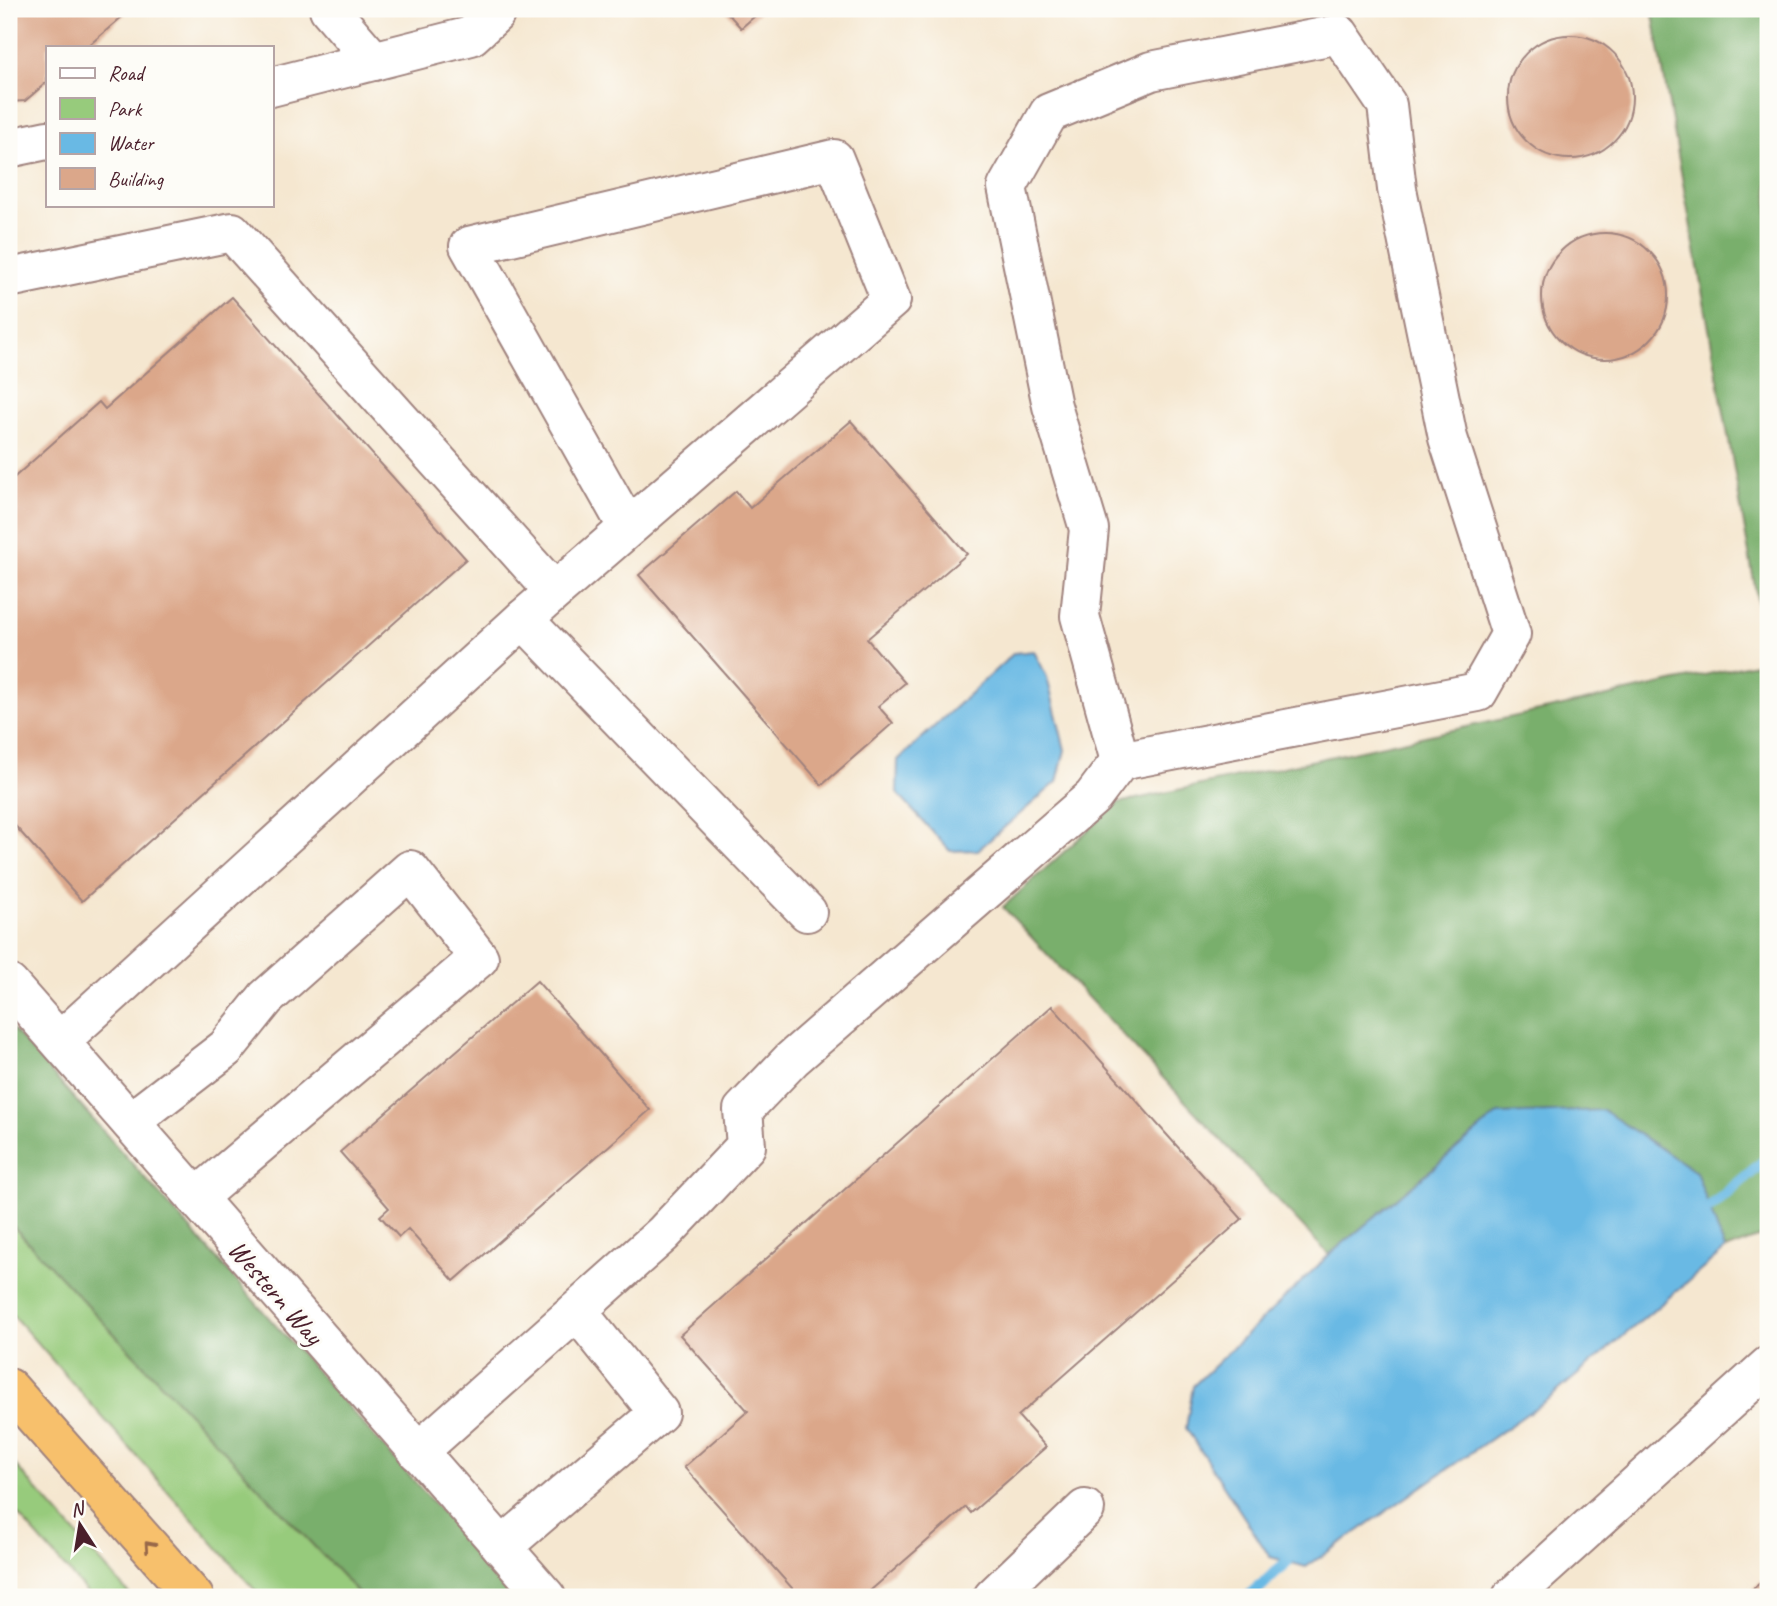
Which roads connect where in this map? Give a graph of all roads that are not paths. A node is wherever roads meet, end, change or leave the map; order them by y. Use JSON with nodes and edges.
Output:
{"nodes":[{"id":1,"x":329,"y":9,"type":"edge"},
{"id":2,"x":496,"y":9,"type":"edge"},
{"id":3,"x":374,"y":61,"type":"junction"},
{"id":4,"x":273,"y":86,"type":"edge"},
{"id":5,"x":46,"y":141,"type":"edge"},
{"id":6,"x":9,"y":148,"type":"edge"},
{"id":7,"x":9,"y":278,"type":"edge"},
{"id":8,"x":628,"y":528,"type":"junction"},
{"id":9,"x":554,"y":591,"type":"junction"},
{"id":10,"x":523,"y":619,"type":"junction"},
{"id":11,"x":1120,"y":761,"type":"junction"},
{"id":12,"x":807,"y":912,"type":"dead end"},
{"id":13,"x":9,"y":984,"type":"edge"},
{"id":14,"x":60,"y":1041,"type":"junction"},
{"id":15,"x":130,"y":1122,"type":"junction"},
{"id":16,"x":196,"y":1198,"type":"junction"},
{"id":17,"x":576,"y":1311,"type":"junction"},
{"id":18,"x":1768,"y":1366,"type":"edge"},
{"id":19,"x":9,"y":1388,"type":"edge"},
{"id":20,"x":418,"y":1452,"type":"junction"},
{"id":21,"x":1085,"y":1509,"type":"dead end"},
{"id":22,"x":502,"y":1547,"type":"junction"},
{"id":23,"x":194,"y":1597,"type":"edge"},
{"id":24,"x":546,"y":1597,"type":"edge"},
{"id":25,"x":993,"y":1597,"type":"edge"},
{"id":26,"x":1512,"y":1597,"type":"edge"}],
"edges":[{"from":1,"to":3,"type":"street"},
{"from":2,"to":3,"type":"street"},
{"from":3,"to":4,"type":"street"},
{"from":5,"to":6,"type":"street"},
{"from":7,"to":9,"type":"street"},
{"from":8,"to":8,"type":"street"},
{"from":8,"to":9,"type":"street"},
{"from":9,"to":10,"type":"street"},
{"from":10,"to":12,"type":"street"},
{"from":10,"to":14,"type":"street"},
{"from":11,"to":11,"type":"street"},
{"from":11,"to":17,"type":"street"},
{"from":13,"to":14,"type":"street","name":"Western Way"},
{"from":14,"to":15,"type":"street","name":"Western Way"},
{"from":15,"to":16,"type":"street","name":"Western Way"},
{"from":15,"to":16,"type":"street"},
{"from":16,"to":20,"type":"street","name":"Western Way"},
{"from":17,"to":20,"type":"street"},
{"from":17,"to":22,"type":"street"},
{"from":18,"to":26,"type":"street"},
{"from":23,"to":19,"type":"highway","one_way":true},
{"from":20,"to":22,"type":"street","name":"Western Way"},
{"from":21,"to":25,"type":"street"},
{"from":22,"to":24,"type":"street","name":"Western Way"}]}
